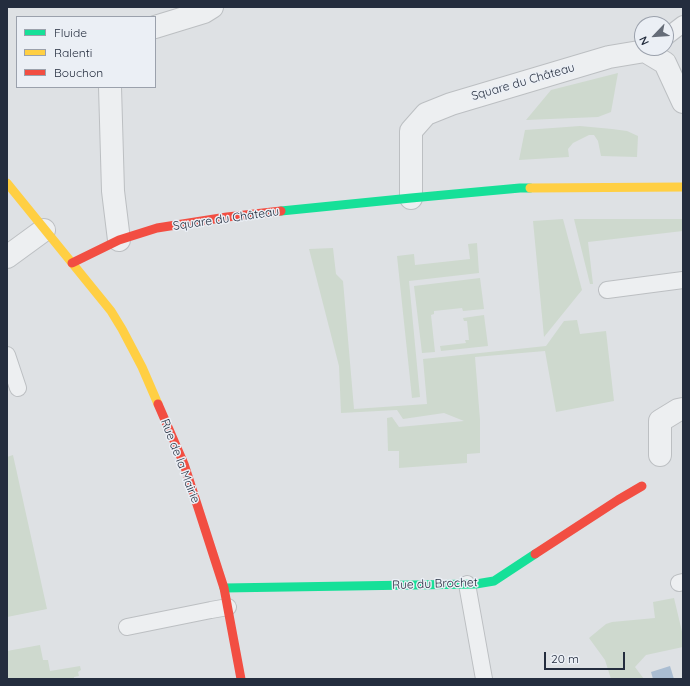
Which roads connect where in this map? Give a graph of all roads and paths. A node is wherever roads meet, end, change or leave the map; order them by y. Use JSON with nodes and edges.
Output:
{"nodes":[{"id":1,"x":212,"y":7,"type":"edge"},
{"id":2,"x":683,"y":24,"type":"edge"},
{"id":3,"x":156,"y":27,"type":"edge"},
{"id":4,"x":674,"y":31,"type":"edge"},
{"id":5,"x":634,"y":53,"type":"edge"},
{"id":6,"x":659,"y":56,"type":"edge"},
{"id":7,"x":110,"y":88,"type":"edge"},
{"id":8,"x":683,"y":102,"type":"edge"},
{"id":9,"x":7,"y":183,"type":"edge"},
{"id":10,"x":683,"y":187,"type":"edge"},
{"id":11,"x":411,"y":198,"type":"junction"},
{"id":12,"x":44,"y":230,"type":"junction"},
{"id":13,"x":119,"y":240,"type":"junction"},
{"id":14,"x":7,"y":258,"type":"edge"},
{"id":15,"x":72,"y":263,"type":"junction"},
{"id":16,"x":683,"y":280,"type":"edge"},
{"id":17,"x":607,"y":290,"type":"dead end"},
{"id":18,"x":7,"y":355,"type":"edge"},
{"id":19,"x":18,"y":388,"type":"dead end"},
{"id":20,"x":683,"y":409,"type":"edge"},
{"id":21,"x":660,"y":455,"type":"dead end"},
{"id":22,"x":642,"y":486,"type":"dead end"},
{"id":23,"x":467,"y":584,"type":"junction"},
{"id":24,"x":224,"y":588,"type":"junction"},
{"id":25,"x":228,"y":608,"type":"junction"},
{"id":26,"x":127,"y":627,"type":"dead end"},
{"id":27,"x":241,"y":679,"type":"edge"},
{"id":28,"x":484,"y":679,"type":"edge"}],
"edges":[{"from":1,"to":3,"type":"street"},
{"from":2,"to":4,"type":"lane"},
{"from":5,"to":11,"type":"street","name":"Square du Château"},
{"from":6,"to":8,"type":"street","name":"Square du Château"},
{"from":7,"to":13,"type":"street"},
{"from":9,"to":12,"type":"street","name":"Rue de la Mairie"},
{"from":10,"to":11,"type":"street","name":"Square du Château"},
{"from":11,"to":13,"type":"street","name":"Square du Château"},
{"from":12,"to":14,"type":"street"},
{"from":12,"to":15,"type":"street","name":"Rue de la Mairie"},
{"from":13,"to":15,"type":"street","name":"Square du Château"},
{"from":15,"to":24,"type":"street","name":"Rue de la Mairie"},
{"from":16,"to":17,"type":"lane"},
{"from":18,"to":19,"type":"lane"},
{"from":20,"to":21,"type":"street"},
{"from":22,"to":23,"type":"street","name":"Rue du Brochet"},
{"from":23,"to":24,"type":"street","name":"Rue du Brochet"},
{"from":23,"to":28,"type":"lane"},
{"from":24,"to":25,"type":"street","name":"Rue de la Mairie"},
{"from":25,"to":26,"type":"lane"},
{"from":25,"to":27,"type":"street","name":"Rue de la Mairie"}]}
